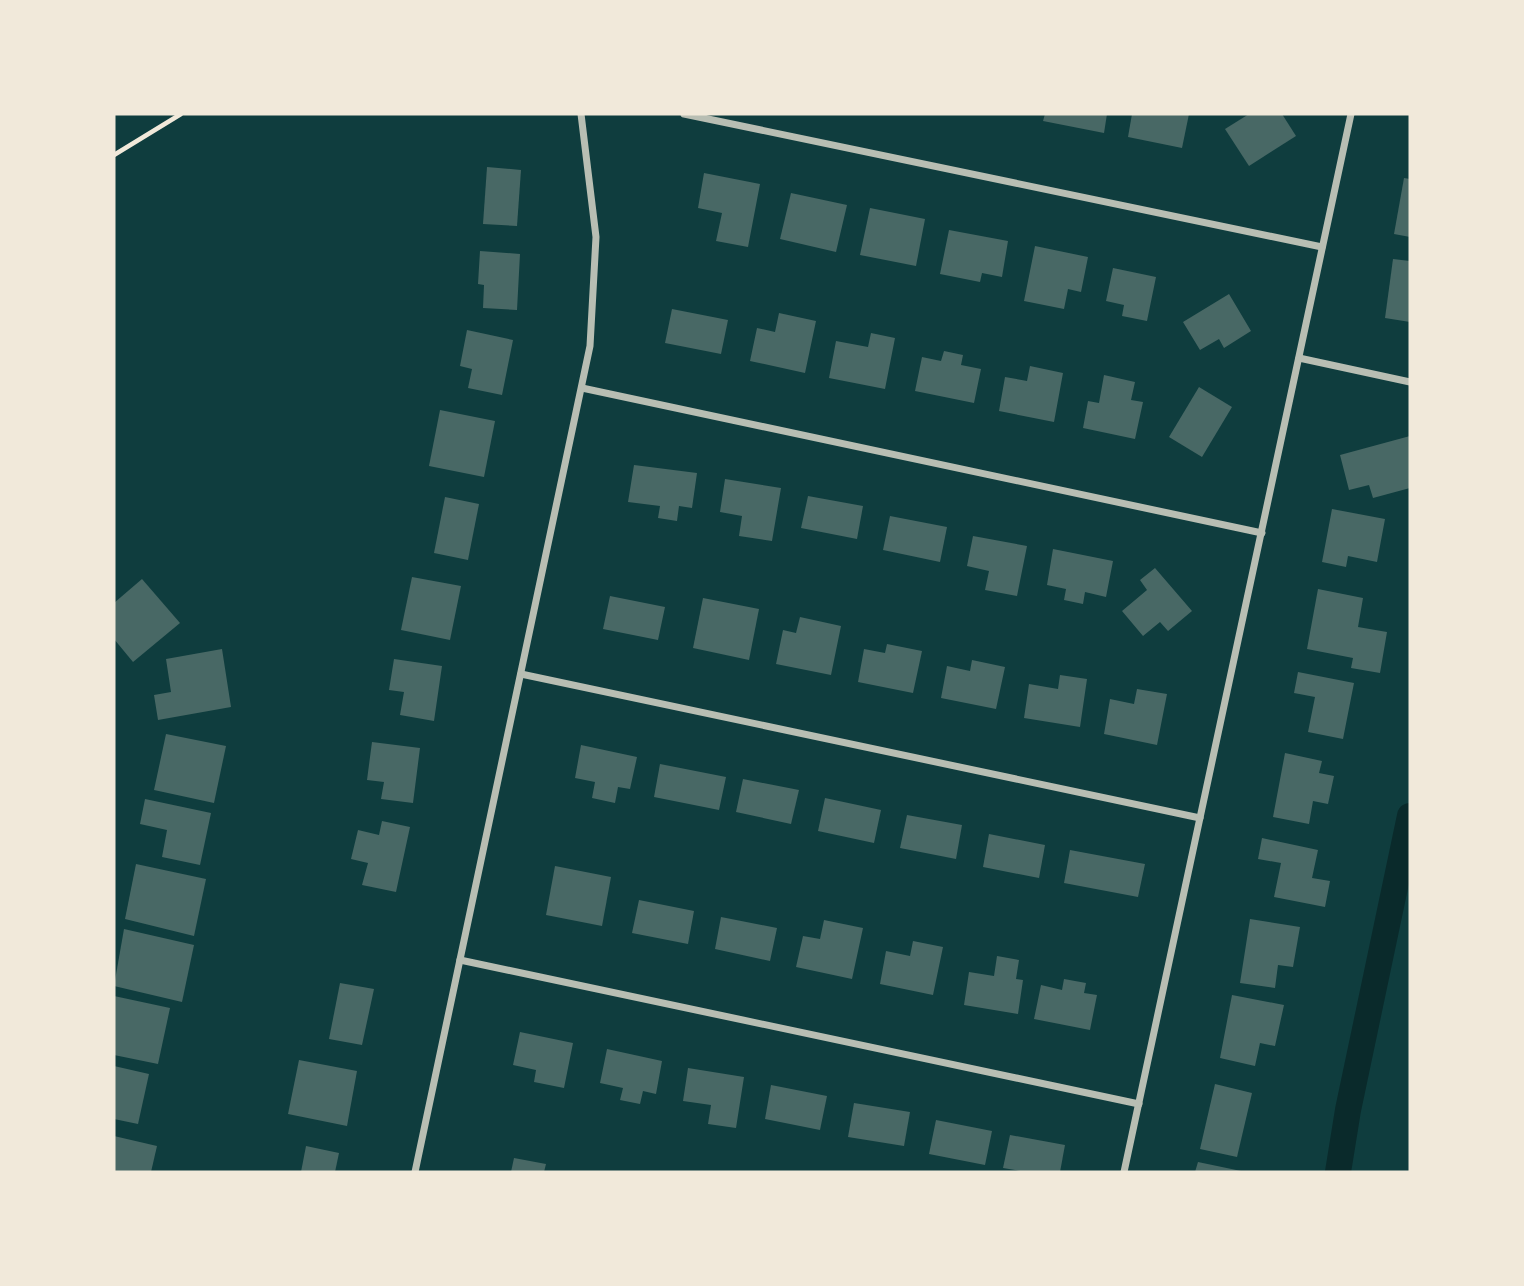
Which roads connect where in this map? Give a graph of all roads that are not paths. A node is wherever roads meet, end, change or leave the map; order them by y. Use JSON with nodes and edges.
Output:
{"nodes":[{"id":1,"x":581,"y":114,"type":"edge"},
{"id":2,"x":684,"y":114,"type":"edge"},
{"id":3,"x":1351,"y":114,"type":"edge"},
{"id":4,"x":1322,"y":247,"type":"junction"},
{"id":5,"x":1299,"y":358,"type":"junction"},
{"id":6,"x":1410,"y":382,"type":"edge"},
{"id":7,"x":582,"y":388,"type":"junction"},
{"id":8,"x":1262,"y":533,"type":"junction"},
{"id":9,"x":521,"y":674,"type":"junction"},
{"id":10,"x":1200,"y":818,"type":"junction"},
{"id":11,"x":460,"y":960,"type":"junction"},
{"id":12,"x":1139,"y":1104,"type":"junction"},
{"id":13,"x":415,"y":1172,"type":"edge"},
{"id":14,"x":1124,"y":1172,"type":"edge"}],
"edges":[{"from":1,"to":7,"type":"street"},
{"from":2,"to":4,"type":"street"},
{"from":3,"to":4,"type":"street"},
{"from":4,"to":5,"type":"street"},
{"from":5,"to":6,"type":"street"},
{"from":5,"to":8,"type":"street"},
{"from":7,"to":8,"type":"street"},
{"from":7,"to":9,"type":"street"},
{"from":8,"to":10,"type":"street"},
{"from":9,"to":10,"type":"street"},
{"from":9,"to":11,"type":"street"},
{"from":10,"to":12,"type":"street"},
{"from":11,"to":12,"type":"street"},
{"from":11,"to":13,"type":"street"},
{"from":12,"to":14,"type":"street"}]}
